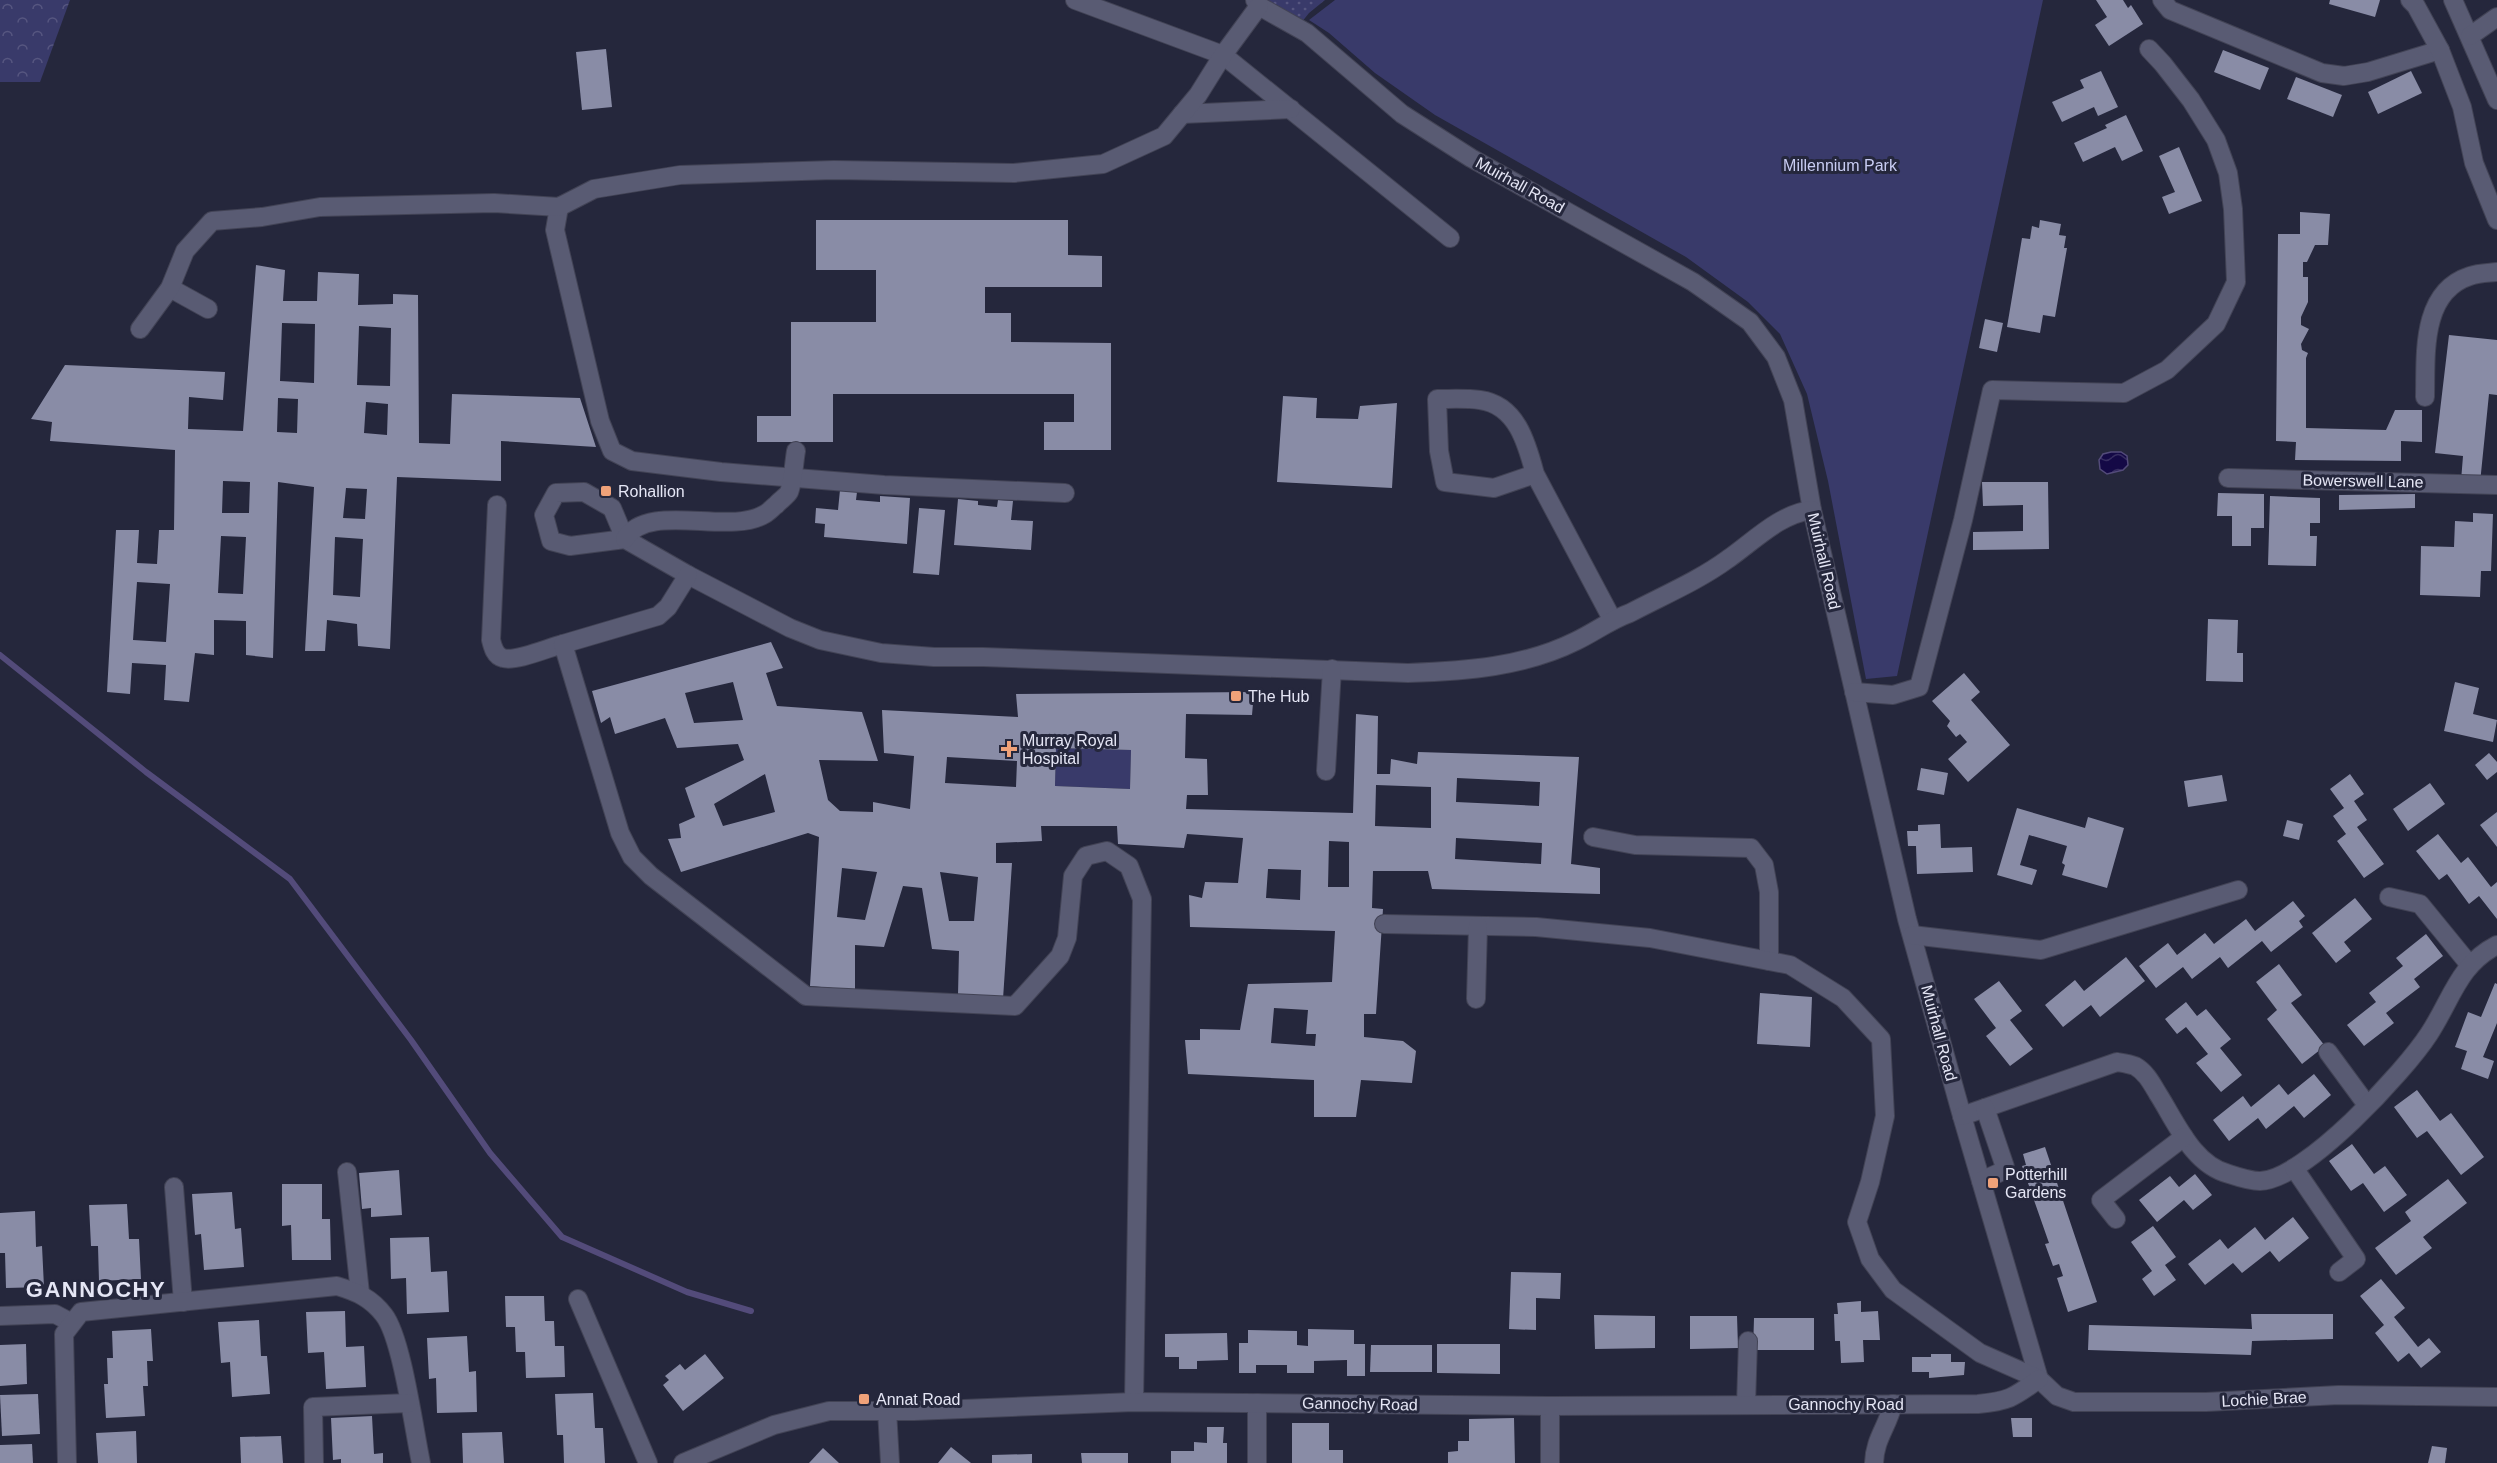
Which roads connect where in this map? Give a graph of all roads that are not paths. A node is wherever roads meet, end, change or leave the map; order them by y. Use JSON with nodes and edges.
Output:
{"nodes":[{"id":1,"x":1075,"y":0,"type":"edge"},
{"id":2,"x":2162,"y":0,"type":"edge"},
{"id":3,"x":2410,"y":0,"type":"edge"},
{"id":4,"x":2453,"y":0,"type":"edge"},
{"id":5,"x":1257,"y":3,"type":"edge"},
{"id":6,"x":2497,"y":17,"type":"edge"},
{"id":7,"x":2470,"y":36,"type":"junction"},
{"id":8,"x":2149,"y":49,"type":"dead end"},
{"id":9,"x":2440,"y":50,"type":"junction"},
{"id":10,"x":1223,"y":55,"type":"junction"},
{"id":11,"x":2497,"y":100,"type":"edge"},
{"id":12,"x":1291,"y":109,"type":"junction"},
{"id":13,"x":1182,"y":114,"type":"junction"},
{"id":14,"x":559,"y":207,"type":"junction"},
{"id":15,"x":2497,"y":220,"type":"edge"},
{"id":16,"x":1450,"y":238,"type":"dead end"},
{"id":17,"x":2497,"y":272,"type":"edge"},
{"id":18,"x":170,"y":288,"type":"junction"},
{"id":19,"x":208,"y":309,"type":"dead end"},
{"id":20,"x":140,"y":329,"type":"dead end"},
{"id":21,"x":2425,"y":397,"type":"dead end"},
{"id":22,"x":796,"y":451,"type":"dead end"},
{"id":23,"x":1535,"y":474,"type":"junction"},
{"id":24,"x":791,"y":477,"type":"junction"},
{"id":25,"x":2228,"y":478,"type":"dead end"},
{"id":26,"x":2497,"y":485,"type":"edge"},
{"id":27,"x":1065,"y":493,"type":"dead end"},
{"id":28,"x":497,"y":505,"type":"dead end"},
{"id":29,"x":1812,"y":510,"type":"junction"},
{"id":30,"x":688,"y":575,"type":"junction"},
{"id":31,"x":1612,"y":619,"type":"junction"},
{"id":32,"x":563,"y":644,"type":"junction"},
{"id":33,"x":1332,"y":669,"type":"junction"},
{"id":34,"x":1854,"y":692,"type":"junction"},
{"id":35,"x":1326,"y":771,"type":"dead end"},
{"id":36,"x":1593,"y":837,"type":"dead end"},
{"id":37,"x":2238,"y":890,"type":"dead end"},
{"id":38,"x":2389,"y":897,"type":"dead end"},
{"id":39,"x":1384,"y":924,"type":"dead end"},
{"id":40,"x":1478,"y":926,"type":"junction"},
{"id":41,"x":1912,"y":935,"type":"junction"},
{"id":42,"x":2497,"y":945,"type":"edge"},
{"id":43,"x":1769,"y":961,"type":"junction"},
{"id":44,"x":2469,"y":964,"type":"junction"},
{"id":45,"x":1476,"y":999,"type":"dead end"},
{"id":46,"x":2328,"y":1052,"type":"dead end"},
{"id":47,"x":2367,"y":1105,"type":"junction"},
{"id":48,"x":1985,"y":1108,"type":"junction"},
{"id":49,"x":1962,"y":1116,"type":"junction"},
{"id":50,"x":2184,"y":1137,"type":"junction"},
{"id":51,"x":2294,"y":1168,"type":"junction"},
{"id":52,"x":347,"y":1172,"type":"dead end"},
{"id":53,"x":1981,"y":1181,"type":"junction"},
{"id":54,"x":174,"y":1187,"type":"dead end"},
{"id":55,"x":2116,"y":1220,"type":"dead end"},
{"id":56,"x":2339,"y":1272,"type":"dead end"},
{"id":57,"x":360,"y":1293,"type":"junction"},
{"id":58,"x":578,"y":1299,"type":"dead end"},
{"id":59,"x":183,"y":1302,"type":"junction"},
{"id":60,"x":0,"y":1316,"type":"edge"},
{"id":61,"x":72,"y":1323,"type":"junction"},
{"id":62,"x":1748,"y":1341,"type":"dead end"},
{"id":63,"x":2040,"y":1379,"type":"junction"},
{"id":64,"x":2497,"y":1397,"type":"edge"},
{"id":65,"x":1134,"y":1402,"type":"junction"},
{"id":66,"x":409,"y":1403,"type":"junction"},
{"id":67,"x":1257,"y":1403,"type":"junction"},
{"id":68,"x":1893,"y":1404,"type":"junction"},
{"id":69,"x":1746,"y":1405,"type":"junction"},
{"id":70,"x":1550,"y":1406,"type":"junction"},
{"id":71,"x":887,"y":1410,"type":"junction"},
{"id":72,"x":67,"y":1463,"type":"edge"},
{"id":73,"x":314,"y":1463,"type":"edge"},
{"id":74,"x":421,"y":1463,"type":"edge"},
{"id":75,"x":648,"y":1463,"type":"edge"},
{"id":76,"x":683,"y":1463,"type":"edge"},
{"id":77,"x":890,"y":1463,"type":"edge"},
{"id":78,"x":1257,"y":1463,"type":"edge"},
{"id":79,"x":1550,"y":1463,"type":"edge"},
{"id":80,"x":1874,"y":1463,"type":"edge"}],
"edges":[{"from":1,"to":10,"type":"street"},
{"from":2,"to":9,"type":"street"},
{"from":3,"to":9,"type":"street"},
{"from":4,"to":7,"type":"street"},
{"from":5,"to":10,"type":"street"},
{"from":5,"to":29,"type":"street","name":"Muirhall Road"},
{"from":6,"to":7,"type":"street"},
{"from":7,"to":11,"type":"street"},
{"from":8,"to":34,"type":"street"},
{"from":9,"to":15,"type":"street"},
{"from":10,"to":12,"type":"street"},
{"from":10,"to":13,"type":"street"},
{"from":12,"to":13,"type":"street"},
{"from":12,"to":16,"type":"street"},
{"from":13,"to":14,"type":"street"},
{"from":14,"to":18,"type":"street"},
{"from":14,"to":24,"type":"street"},
{"from":17,"to":21,"type":"street"},
{"from":18,"to":19,"type":"street"},
{"from":18,"to":20,"type":"street"},
{"from":22,"to":24,"type":"street"},
{"from":23,"to":23,"type":"street"},
{"from":23,"to":31,"type":"street"},
{"from":24,"to":27,"type":"street"},
{"from":24,"to":30,"type":"street"},
{"from":25,"to":26,"type":"street","name":"Bowerswell Lane"},
{"from":28,"to":32,"type":"street"},
{"from":29,"to":31,"type":"street"},
{"from":29,"to":34,"type":"street","name":"Muirhall Road"},
{"from":30,"to":32,"type":"street"},
{"from":30,"to":33,"type":"street"},
{"from":31,"to":33,"type":"street"},
{"from":32,"to":65,"type":"street"},
{"from":33,"to":35,"type":"street"},
{"from":34,"to":41,"type":"street","name":"Muirhall Road"},
{"from":36,"to":43,"type":"street"},
{"from":37,"to":41,"type":"street"},
{"from":38,"to":44,"type":"street"},
{"from":39,"to":40,"type":"street","name":"Lochie Brae"},
{"from":40,"to":43,"type":"street","name":"Lochie Brae"},
{"from":40,"to":45,"type":"street"},
{"from":41,"to":49,"type":"street","name":"Muirhall Road"},
{"from":42,"to":44,"type":"street"},
{"from":43,"to":63,"type":"street","name":"Lochie Brae"},
{"from":44,"to":47,"type":"street"},
{"from":46,"to":47,"type":"street"},
{"from":47,"to":51,"type":"street"},
{"from":48,"to":49,"type":"street"},
{"from":48,"to":50,"type":"street"},
{"from":48,"to":53,"type":"street"},
{"from":49,"to":53,"type":"street","name":"Muirhall Road"},
{"from":50,"to":51,"type":"street"},
{"from":50,"to":55,"type":"street"},
{"from":51,"to":56,"type":"street"},
{"from":52,"to":57,"type":"street"},
{"from":53,"to":63,"type":"street","name":"Muirhall Road"},
{"from":54,"to":59,"type":"street"},
{"from":57,"to":59,"type":"street"},
{"from":57,"to":66,"type":"street"},
{"from":58,"to":75,"type":"street"},
{"from":59,"to":61,"type":"street"},
{"from":60,"to":61,"type":"street"},
{"from":61,"to":72,"type":"street"},
{"from":62,"to":69,"type":"street"},
{"from":63,"to":64,"type":"street","name":"Lochie Brae"},
{"from":63,"to":68,"type":"street","name":"Gannochy Road"},
{"from":65,"to":67,"type":"street","name":"Gannochy Road"},
{"from":65,"to":71,"type":"street","name":"Gannochy Road"},
{"from":66,"to":73,"type":"street"},
{"from":66,"to":74,"type":"street"},
{"from":67,"to":70,"type":"street","name":"Gannochy Road"},
{"from":67,"to":78,"type":"street"},
{"from":68,"to":69,"type":"street","name":"Gannochy Road"},
{"from":68,"to":80,"type":"street"},
{"from":69,"to":70,"type":"street","name":"Gannochy Road"},
{"from":70,"to":79,"type":"street"},
{"from":71,"to":76,"type":"street","name":"Gannochy Road"},
{"from":71,"to":77,"type":"street"}]}
